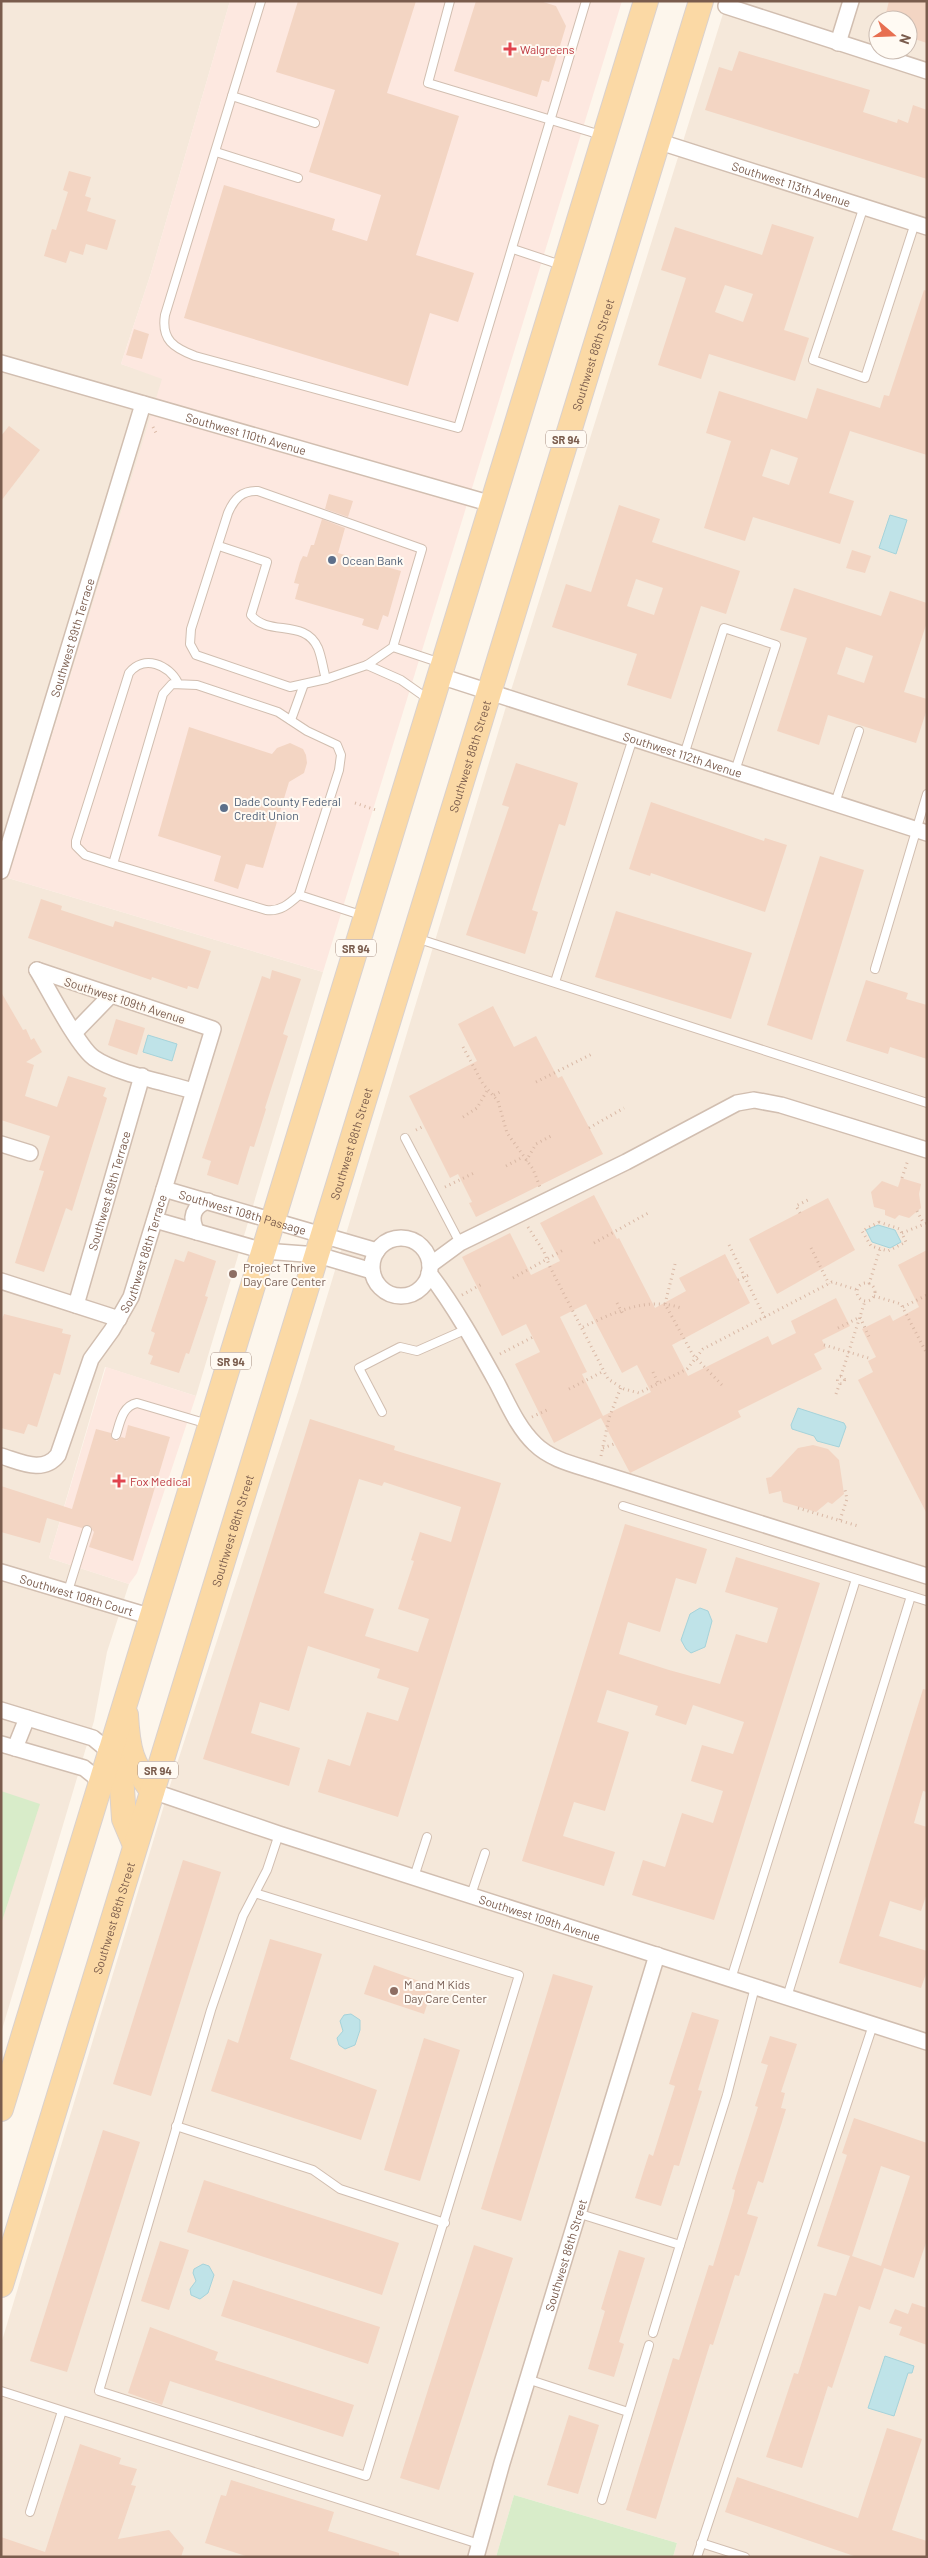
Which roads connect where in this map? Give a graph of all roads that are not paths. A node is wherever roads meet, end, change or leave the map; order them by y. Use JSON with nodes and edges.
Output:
{"nodes":[{"id":1,"x":261,"y":1,"type":"edge"},
{"id":2,"x":450,"y":1,"type":"edge"},
{"id":3,"x":586,"y":1,"type":"edge"},
{"id":4,"x":646,"y":1,"type":"edge"},
{"id":5,"x":701,"y":1,"type":"edge"},
{"id":6,"x":852,"y":1,"type":"edge"},
{"id":7,"x":726,"y":6,"type":"dead end"},
{"id":8,"x":838,"y":43,"type":"junction"},
{"id":9,"x":927,"y":71,"type":"edge"},
{"id":10,"x":232,"y":96,"type":"junction"},
{"id":11,"x":551,"y":120,"type":"junction"},
{"id":12,"x":315,"y":123,"type":"dead end"},
{"id":13,"x":604,"y":136,"type":"junction"},
{"id":14,"x":657,"y":141,"type":"junction"},
{"id":15,"x":216,"y":152,"type":"junction"},
{"id":16,"x":298,"y":178,"type":"dead end"},
{"id":17,"x":864,"y":206,"type":"junction"},
{"id":18,"x":921,"y":225,"type":"edge"},
{"id":19,"x":513,"y":249,"type":"junction"},
{"id":20,"x":565,"y":266,"type":"junction"},
{"id":21,"x":1,"y":363,"type":"edge"},
{"id":22,"x":143,"y":404,"type":"junction"},
{"id":23,"x":492,"y":504,"type":"junction"},
{"id":24,"x":219,"y":546,"type":"junction"},
{"id":25,"x":393,"y":647,"type":"junction"},
{"id":26,"x":368,"y":665,"type":"junction"},
{"id":27,"x":441,"y":670,"type":"junction"},
{"id":28,"x":326,"y":679,"type":"junction"},
{"id":29,"x":178,"y":683,"type":"junction"},
{"id":30,"x":304,"y":684,"type":"junction"},
{"id":31,"x":489,"y":692,"type":"junction"},
{"id":32,"x":431,"y":702,"type":"junction"},
{"id":33,"x":291,"y":720,"type":"junction"},
{"id":34,"x":860,"y":731,"type":"dead end"},
{"id":35,"x":633,"y":738,"type":"junction"},
{"id":36,"x":684,"y":755,"type":"junction"},
{"id":37,"x":736,"y":771,"type":"junction"},
{"id":38,"x":927,"y":794,"type":"edge"},
{"id":39,"x":835,"y":803,"type":"junction"},
{"id":40,"x":921,"y":831,"type":"edge"},
{"id":41,"x":113,"y":864,"type":"junction"},
{"id":42,"x":1,"y":871,"type":"edge"},
{"id":43,"x":299,"y":895,"type":"junction"},
{"id":44,"x":366,"y":916,"type":"junction"},
{"id":45,"x":414,"y":938,"type":"junction"},
{"id":46,"x":875,"y":969,"type":"dead end"},
{"id":47,"x":554,"y":982,"type":"junction"},
{"id":48,"x":110,"y":996,"type":"junction"},
{"id":49,"x":213,"y":1029,"type":"joint"},
{"id":50,"x":75,"y":1032,"type":"junction"},
{"id":51,"x":142,"y":1076,"type":"junction"},
{"id":52,"x":194,"y":1091,"type":"junction"},
{"id":53,"x":927,"y":1103,"type":"edge"},
{"id":54,"x":405,"y":1138,"type":"dead end"},
{"id":55,"x":1,"y":1144,"type":"edge"},
{"id":56,"x":927,"y":1150,"type":"edge"},
{"id":57,"x":30,"y":1152,"type":"dead end"},
{"id":58,"x":164,"y":1188,"type":"junction"},
{"id":59,"x":208,"y":1202,"type":"junction"},
{"id":60,"x":155,"y":1220,"type":"junction"},
{"id":61,"x":273,"y":1220,"type":"junction"},
{"id":62,"x":196,"y":1232,"type":"junction"},
{"id":63,"x":460,"y":1244,"type":"junction"},
{"id":64,"x":321,"y":1245,"type":"junction"},
{"id":65,"x":264,"y":1251,"type":"junction"},
{"id":66,"x":377,"y":1251,"type":"junction"},
{"id":67,"x":430,"y":1269,"type":"junction"},
{"id":68,"x":372,"y":1271,"type":"junction"},
{"id":69,"x":1,"y":1281,"type":"edge"},
{"id":70,"x":76,"y":1305,"type":"junction"},
{"id":71,"x":119,"y":1319,"type":"junction"},
{"id":72,"x":467,"y":1329,"type":"junction"},
{"id":73,"x":382,"y":1412,"type":"dead end"},
{"id":74,"x":212,"y":1425,"type":"junction"},
{"id":75,"x":116,"y":1435,"type":"dead end"},
{"id":76,"x":1,"y":1456,"type":"edge"},
{"id":77,"x":623,"y":1506,"type":"dead end"},
{"id":78,"x":87,"y":1530,"type":"dead end"},
{"id":79,"x":1,"y":1572,"type":"edge"},
{"id":80,"x":927,"y":1576,"type":"edge"},
{"id":81,"x":856,"y":1579,"type":"junction"},
{"id":82,"x":68,"y":1591,"type":"junction"},
{"id":83,"x":911,"y":1596,"type":"junction"},
{"id":84,"x":927,"y":1601,"type":"edge"},
{"id":85,"x":152,"y":1617,"type":"junction"},
{"id":86,"x":125,"y":1703,"type":"junction"},
{"id":87,"x":1,"y":1710,"type":"edge"},
{"id":88,"x":27,"y":1718,"type":"junction"},
{"id":89,"x":8,"y":1746,"type":"edge"},
{"id":90,"x":110,"y":1752,"type":"junction"},
{"id":91,"x":100,"y":1786,"type":"junction"},
{"id":92,"x":152,"y":1791,"type":"junction"},
{"id":93,"x":279,"y":1834,"type":"junction"},
{"id":94,"x":427,"y":1837,"type":"dead end"},
{"id":95,"x":135,"y":1845,"type":"junction"},
{"id":96,"x":485,"y":1853,"type":"dead end"},
{"id":97,"x":414,"y":1877,"type":"junction"},
{"id":98,"x":255,"y":1893,"type":"junction"},
{"id":99,"x":471,"y":1895,"type":"junction"},
{"id":100,"x":657,"y":1955,"type":"junction"},
{"id":101,"x":731,"y":1979,"type":"junction"},
{"id":102,"x":755,"y":1987,"type":"junction"},
{"id":103,"x":787,"y":1997,"type":"junction"},
{"id":104,"x":873,"y":2025,"type":"junction"},
{"id":105,"x":927,"y":2042,"type":"edge"},
{"id":106,"x":1,"y":2109,"type":"edge"},
{"id":107,"x":176,"y":2126,"type":"junction"},
{"id":108,"x":577,"y":2213,"type":"junction"},
{"id":109,"x":445,"y":2223,"type":"junction"},
{"id":110,"x":680,"y":2245,"type":"junction"},
{"id":111,"x":1,"y":2285,"type":"edge"},
{"id":112,"x":653,"y":2333,"type":"dead end"},
{"id":113,"x":649,"y":2345,"type":"dead end"},
{"id":114,"x":527,"y":2380,"type":"junction"},
{"id":115,"x":1,"y":2392,"type":"edge"},
{"id":116,"x":62,"y":2411,"type":"junction"},
{"id":117,"x":628,"y":2412,"type":"junction"},
{"id":118,"x":602,"y":2500,"type":"dead end"},
{"id":119,"x":30,"y":2512,"type":"dead end"},
{"id":120,"x":701,"y":2543,"type":"junction"},
{"id":121,"x":478,"y":2550,"type":"edge"},
{"id":122,"x":697,"y":2557,"type":"edge"},
{"id":123,"x":745,"y":2557,"type":"edge"}],
"edges":[{"from":1,"to":10,"type":"lane"},
{"from":2,"to":11,"type":"lane"},
{"from":3,"to":11,"type":"lane"},
{"from":4,"to":13,"type":"main road","number":"SR 94"},
{"from":5,"to":14,"type":"main road","name":"Southwest 88th Street","number":"SR 94"},
{"from":6,"to":8,"type":"street"},
{"from":7,"to":8,"type":"street"},
{"from":8,"to":9,"type":"street"},
{"from":10,"to":12,"type":"lane"},
{"from":10,"to":15,"type":"lane"},
{"from":11,"to":13,"type":"lane"},
{"from":11,"to":19,"type":"lane"},
{"from":13,"to":20,"type":"main road","number":"SR 94"},
{"from":14,"to":17,"type":"street","name":"Southwest 113th Avenue"},
{"from":14,"to":31,"type":"main road","name":"Southwest 88th Street","number":"SR 94"},
{"from":15,"to":16,"type":"lane"},
{"from":15,"to":19,"type":"lane"},
{"from":17,"to":18,"type":"street","name":"Southwest 113th Avenue"},
{"from":17,"to":18,"type":"lane"},
{"from":19,"to":20,"type":"lane"},
{"from":20,"to":23,"type":"main road","number":"SR 94"},
{"from":21,"to":22,"type":"street","name":"Southwest 110th Avenue"},
{"from":22,"to":23,"type":"street","name":"Southwest 110th Avenue"},
{"from":22,"to":42,"type":"street","name":"Southwest 89th Terrace"},
{"from":23,"to":27,"type":"main road","number":"SR 94"},
{"from":24,"to":25,"type":"lane"},
{"from":24,"to":28,"type":"lane"},
{"from":24,"to":30,"type":"lane"},
{"from":25,"to":26,"type":"lane"},
{"from":25,"to":27,"type":"lane"},
{"from":26,"to":28,"type":"lane"},
{"from":26,"to":32,"type":"lane"},
{"from":27,"to":31,"type":"street","name":"Southwest 112th Avenue"},
{"from":27,"to":32,"type":"main road","number":"SR 94"},
{"from":28,"to":30,"type":"lane"},
{"from":29,"to":33,"type":"lane"},
{"from":29,"to":41,"type":"lane"},
{"from":29,"to":41,"type":"lane"},
{"from":30,"to":33,"type":"lane"},
{"from":31,"to":35,"type":"street","name":"Southwest 112th Avenue"},
{"from":31,"to":45,"type":"main road","name":"Southwest 88th Street","number":"SR 94"},
{"from":32,"to":44,"type":"main road","number":"SR 94"},
{"from":33,"to":43,"type":"lane"},
{"from":34,"to":39,"type":"lane"},
{"from":35,"to":36,"type":"street","name":"Southwest 112th Avenue"},
{"from":35,"to":47,"type":"lane"},
{"from":36,"to":37,"type":"street","name":"Southwest 112th Avenue"},
{"from":36,"to":37,"type":"lane"},
{"from":37,"to":39,"type":"street","name":"Southwest 112th Avenue"},
{"from":38,"to":40,"type":"lane"},
{"from":39,"to":40,"type":"street","name":"Southwest 112th Avenue"},
{"from":40,"to":46,"type":"lane"},
{"from":41,"to":43,"type":"lane"},
{"from":43,"to":44,"type":"lane"},
{"from":44,"to":61,"type":"main road","number":"SR 94"},
{"from":45,"to":47,"type":"lane"},
{"from":45,"to":64,"type":"main road","name":"Southwest 88th Street","number":"SR 94"},
{"from":47,"to":53,"type":"lane"},
{"from":48,"to":49,"type":"street","name":"Southwest 109th Avenue"},
{"from":48,"to":50,"type":"street"},
{"from":48,"to":50,"type":"street","name":"Southwest 109th Avenue"},
{"from":49,"to":52,"type":"street","name":"Southwest 88th Terrace"},
{"from":50,"to":51,"type":"street"},
{"from":51,"to":52,"type":"street"},
{"from":51,"to":70,"type":"street","name":"Southwest 89th Terrace"},
{"from":52,"to":58,"type":"street","name":"Southwest 88th Terrace"},
{"from":54,"to":63,"type":"lane"},
{"from":55,"to":57,"type":"street"},
{"from":56,"to":63,"type":"street"},
{"from":58,"to":59,"type":"street","name":"Southwest 108th Passage"},
{"from":58,"to":60,"type":"street","name":"Southwest 88th Terrace"},
{"from":59,"to":61,"type":"street","name":"Southwest 108th Passage"},
{"from":59,"to":62,"type":"street"},
{"from":60,"to":62,"type":"street","name":"Southwest 108th Passage"},
{"from":60,"to":71,"type":"street","name":"Southwest 88th Terrace"},
{"from":61,"to":64,"type":"street","name":"Southwest 108th Passage"},
{"from":61,"to":65,"type":"main road","number":"SR 94"},
{"from":62,"to":65,"type":"street","name":"Southwest 108th Passage"},
{"from":63,"to":67,"type":"street"},
{"from":64,"to":65,"type":"street","name":"Southwest 108th Passage"},
{"from":64,"to":66,"type":"street"},
{"from":64,"to":68,"type":"street"},
{"from":64,"to":92,"type":"main road","name":"Southwest 88th Street","number":"SR 94"},
{"from":65,"to":74,"type":"main road","number":"SR 94"},
{"from":66,"to":67,"type":"street"},
{"from":66,"to":68,"type":"street"},
{"from":67,"to":68,"type":"street"},
{"from":67,"to":72,"type":"street"},
{"from":69,"to":70,"type":"street"},
{"from":70,"to":71,"type":"street"},
{"from":71,"to":76,"type":"street","name":"Southwest 88th Terrace"},
{"from":72,"to":73,"type":"lane"},
{"from":72,"to":80,"type":"street"},
{"from":74,"to":75,"type":"lane"},
{"from":74,"to":85,"type":"main road","number":"SR 94"},
{"from":77,"to":81,"type":"lane"},
{"from":78,"to":82,"type":"lane"},
{"from":79,"to":82,"type":"street","name":"Southwest 108th Court"},
{"from":81,"to":83,"type":"lane"},
{"from":81,"to":101,"type":"lane"},
{"from":82,"to":85,"type":"street","name":"Southwest 108th Court"},
{"from":83,"to":84,"type":"lane"},
{"from":83,"to":103,"type":"lane"},
{"from":85,"to":86,"type":"main road","number":"SR 94"},
{"from":86,"to":90,"type":"main road","number":"SR 94"},
{"from":86,"to":92,"type":"main road"},
{"from":87,"to":88,"type":"street"},
{"from":88,"to":89,"type":"street"},
{"from":88,"to":90,"type":"street"},
{"from":89,"to":91,"type":"street"},
{"from":90,"to":91,"type":"main road","number":"SR 94"},
{"from":90,"to":95,"type":"main road"},
{"from":91,"to":106,"type":"main road","number":"SR 94"},
{"from":92,"to":93,"type":"street","name":"Southwest 109th Avenue"},
{"from":92,"to":95,"type":"main road","name":"Southwest 88th Street","number":"SR 94"},
{"from":93,"to":97,"type":"street","name":"Southwest 109th Avenue"},
{"from":93,"to":98,"type":"lane"},
{"from":94,"to":97,"type":"lane"},
{"from":95,"to":111,"type":"main road","name":"Southwest 88th Street","number":"SR 94"},
{"from":96,"to":99,"type":"lane"},
{"from":97,"to":99,"type":"street","name":"Southwest 109th Avenue"},
{"from":98,"to":107,"type":"lane"},
{"from":98,"to":109,"type":"lane"},
{"from":99,"to":100,"type":"street","name":"Southwest 109th Avenue"},
{"from":100,"to":101,"type":"street","name":"Southwest 109th Avenue"},
{"from":100,"to":108,"type":"street","name":"Southwest 86th Street"},
{"from":101,"to":102,"type":"street","name":"Southwest 109th Avenue"},
{"from":102,"to":103,"type":"street","name":"Southwest 109th Avenue"},
{"from":102,"to":110,"type":"lane"},
{"from":103,"to":104,"type":"street","name":"Southwest 109th Avenue"},
{"from":104,"to":105,"type":"street","name":"Southwest 109th Avenue"},
{"from":104,"to":120,"type":"lane"},
{"from":107,"to":109,"type":"lane"},
{"from":107,"to":109,"type":"lane"},
{"from":108,"to":110,"type":"lane"},
{"from":108,"to":114,"type":"street","name":"Southwest 86th Street"},
{"from":110,"to":112,"type":"lane"},
{"from":113,"to":117,"type":"lane"},
{"from":114,"to":117,"type":"lane"},
{"from":114,"to":121,"type":"street","name":"Southwest 86th Street"},
{"from":115,"to":116,"type":"lane"},
{"from":116,"to":119,"type":"lane"},
{"from":116,"to":121,"type":"lane"},
{"from":117,"to":118,"type":"lane"},
{"from":120,"to":122,"type":"lane"},
{"from":120,"to":123,"type":"lane"}]}
